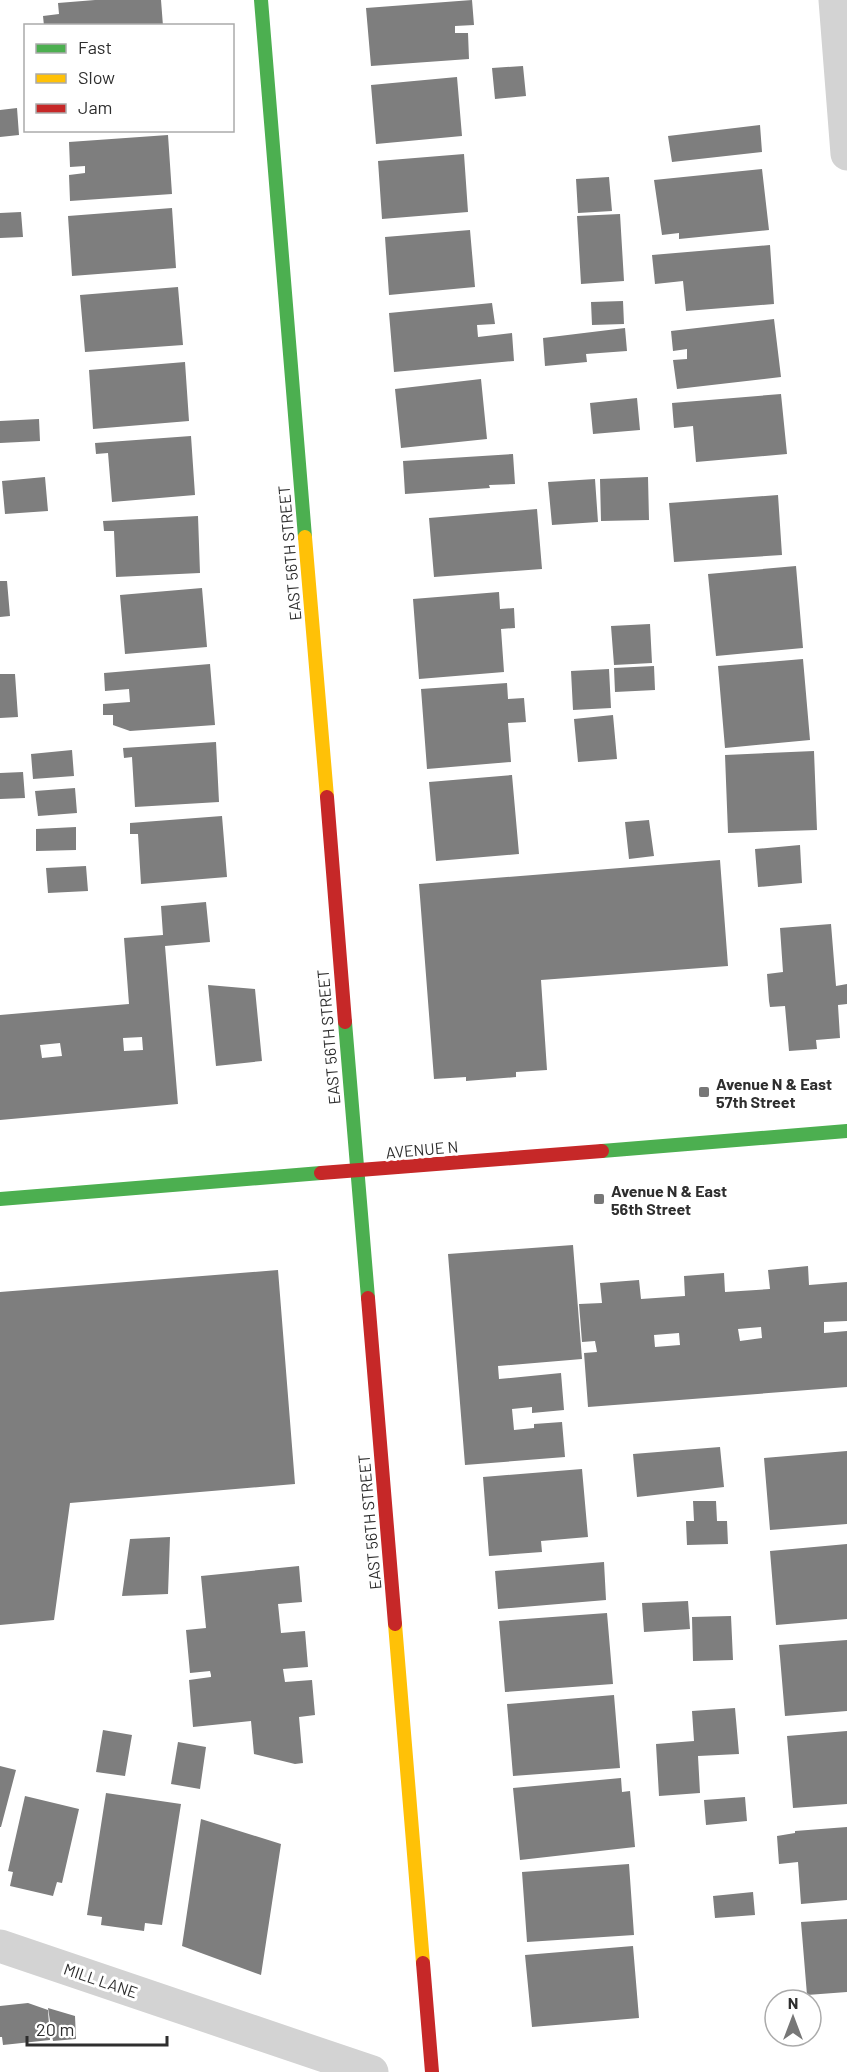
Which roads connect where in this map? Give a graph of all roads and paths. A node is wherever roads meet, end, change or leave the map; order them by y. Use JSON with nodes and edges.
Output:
{"nodes":[{"id":1,"x":261,"y":0,"type":"edge"},
{"id":2,"x":835,"y":0,"type":"edge"},
{"id":3,"x":847,"y":154,"type":"edge"},
{"id":4,"x":847,"y":1131,"type":"edge"},
{"id":5,"x":356,"y":1171,"type":"junction"},
{"id":6,"x":0,"y":1199,"type":"edge"},
{"id":7,"x":0,"y":1946,"type":"edge"},
{"id":8,"x":372,"y":2072,"type":"edge"},
{"id":9,"x":432,"y":2072,"type":"edge"}],
"edges":[{"from":1,"to":5,"type":"street","name":"EAST 56TH STREET"},
{"from":2,"to":3,"type":"street"},
{"from":4,"to":5,"type":"street","name":"AVENUE N"},
{"from":5,"to":6,"type":"street","name":"AVENUE N"},
{"from":5,"to":9,"type":"street","name":"EAST 56TH STREET"},
{"from":7,"to":8,"type":"street","name":"MILL LANE"}]}
